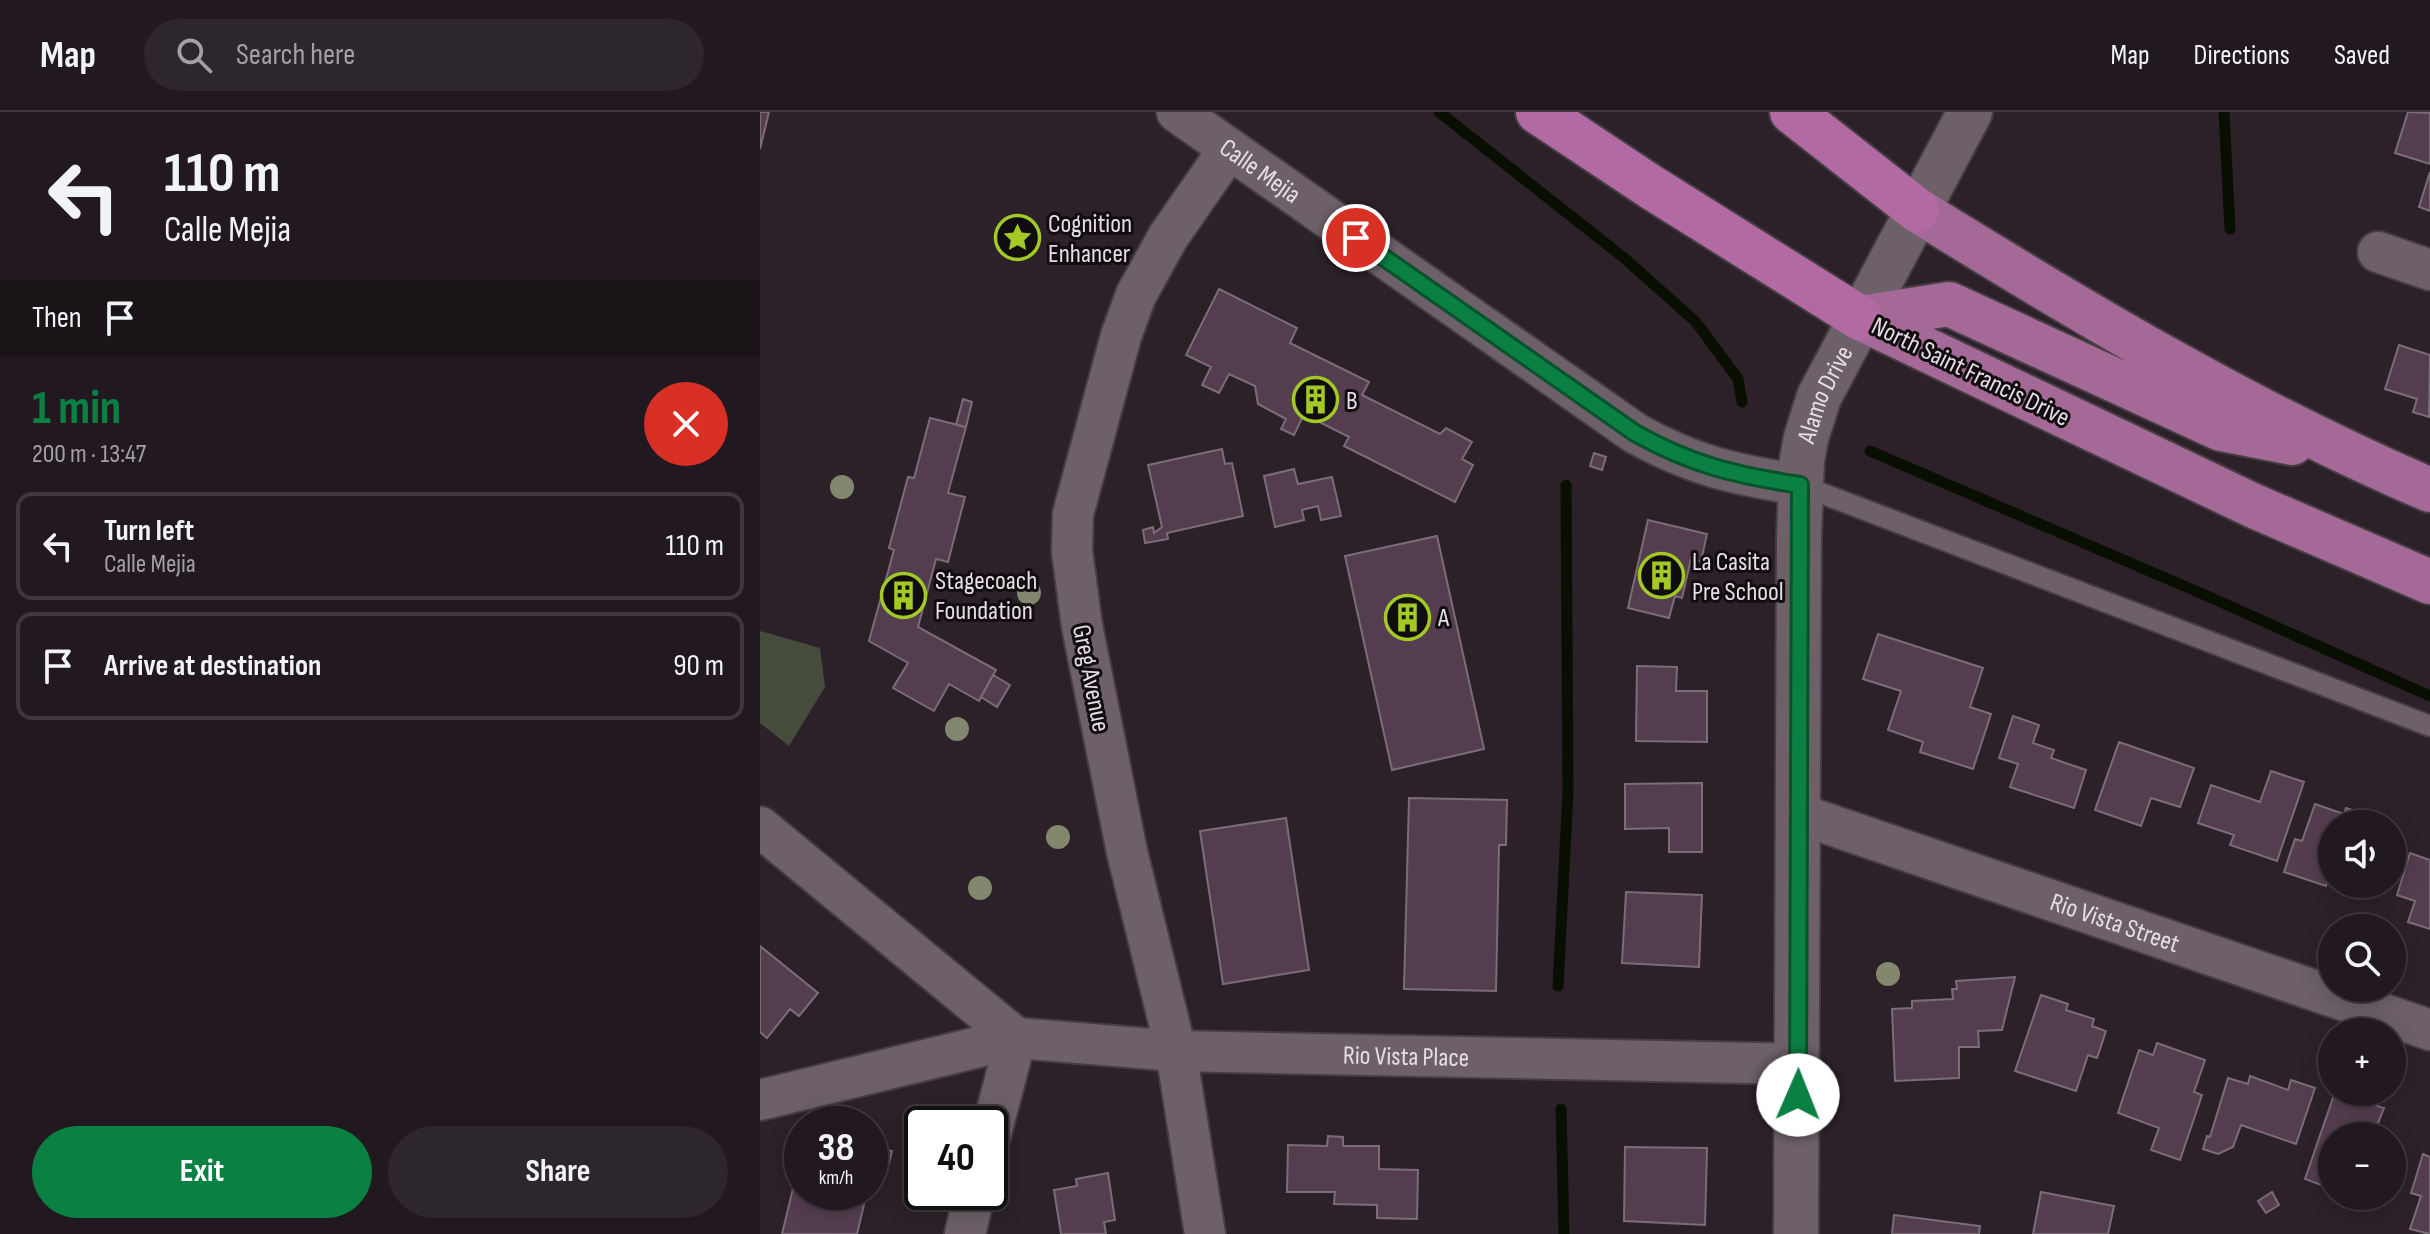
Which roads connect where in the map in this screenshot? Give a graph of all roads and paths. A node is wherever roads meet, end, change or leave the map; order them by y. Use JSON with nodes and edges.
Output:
{"nodes":[{"id":1,"x":1177,"y":112,"type":"edge"},
{"id":2,"x":1538,"y":112,"type":"edge"},
{"id":3,"x":1792,"y":112,"type":"edge"},
{"id":4,"x":1970,"y":112,"type":"edge"},
{"id":5,"x":1229,"y":149,"type":"junction"},
{"id":6,"x":1917,"y":210,"type":"junction"},
{"id":7,"x":2378,"y":252,"type":"dead end"},
{"id":8,"x":2430,"y":270,"type":"edge"},
{"id":9,"x":1860,"y":318,"type":"junction"},
{"id":10,"x":2345,"y":453,"type":"junction"},
{"id":11,"x":1800,"y":485,"type":"junction"},
{"id":12,"x":2430,"y":490,"type":"edge"},
{"id":13,"x":2430,"y":582,"type":"edge"},
{"id":14,"x":2430,"y":726,"type":"edge"},
{"id":15,"x":1799,"y":814,"type":"junction"},
{"id":16,"x":760,"y":827,"type":"edge"},
{"id":17,"x":2430,"y":1030,"type":"edge"},
{"id":18,"x":1016,"y":1038,"type":"junction"},
{"id":19,"x":1176,"y":1051,"type":"junction"},
{"id":20,"x":1798,"y":1064,"type":"junction"},
{"id":21,"x":760,"y":1100,"type":"edge"},
{"id":22,"x":998,"y":1106,"type":"edge"},
{"id":23,"x":971,"y":1210,"type":"edge"},
{"id":24,"x":965,"y":1234,"type":"edge"},
{"id":25,"x":1205,"y":1234,"type":"edge"},
{"id":26,"x":1796,"y":1234,"type":"edge"}],
"edges":[{"from":1,"to":5,"type":"street","name":"Calle Mejia"},
{"from":2,"to":9,"type":"highway","name":"North Saint Francis Drive"},
{"from":3,"to":6,"type":"highway"},
{"from":4,"to":6,"type":"street","name":"Alamo Drive"},
{"from":5,"to":11,"type":"street","name":"Calle Mejia"},
{"from":5,"to":19,"type":"street","name":"Greg Avenue"},
{"from":6,"to":9,"type":"street","name":"Alamo Drive"},
{"from":6,"to":10,"type":"highway"},
{"from":7,"to":8,"type":"street"},
{"from":9,"to":10,"type":"highway"},
{"from":9,"to":11,"type":"street","name":"Alamo Drive"},
{"from":9,"to":13,"type":"highway","name":"North Saint Francis Drive"},
{"from":10,"to":12,"type":"highway"},
{"from":11,"to":14,"type":"lane"},
{"from":11,"to":15,"type":"street","name":"Alamo Drive"},
{"from":15,"to":17,"type":"street","name":"Rio Vista Street"},
{"from":15,"to":20,"type":"street","name":"Alamo Drive"},
{"from":16,"to":18,"type":"street"},
{"from":18,"to":19,"type":"street","name":"Rio Vista Place"},
{"from":18,"to":21,"type":"street","name":"Rio Vista Place"},
{"from":18,"to":22,"type":"street"},
{"from":19,"to":20,"type":"street","name":"Rio Vista Place"},
{"from":19,"to":25,"type":"street","name":"Greg Avenue"},
{"from":20,"to":26,"type":"street","name":"Alamo Drive"},
{"from":23,"to":24,"type":"street"}]}
